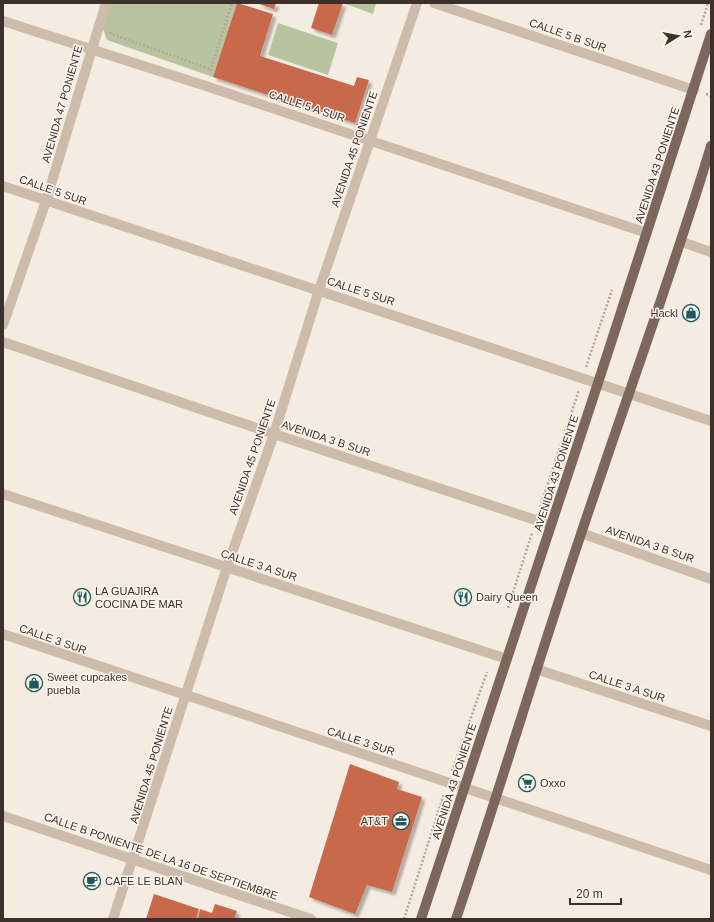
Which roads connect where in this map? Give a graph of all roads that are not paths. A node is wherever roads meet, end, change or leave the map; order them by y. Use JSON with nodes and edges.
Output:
{"nodes":[{"id":1,"x":106,"y":3,"type":"edge"},
{"id":2,"x":417,"y":3,"type":"edge"},
{"id":3,"x":434,"y":3,"type":"edge"},
{"id":4,"x":3,"y":21,"type":"edge"},
{"id":5,"x":711,"y":34,"type":"edge"},
{"id":6,"x":91,"y":49,"type":"junction"},
{"id":7,"x":694,"y":90,"type":"junction"},
{"id":8,"x":370,"y":140,"type":"junction"},
{"id":9,"x":711,"y":146,"type":"edge"},
{"id":10,"x":3,"y":186,"type":"edge"},
{"id":11,"x":46,"y":201,"type":"junction"},
{"id":12,"x":647,"y":233,"type":"junction"},
{"id":13,"x":682,"y":242,"type":"junction"},
{"id":14,"x":711,"y":252,"type":"edge"},
{"id":15,"x":319,"y":290,"type":"junction"},
{"id":16,"x":3,"y":326,"type":"edge"},
{"id":17,"x":3,"y":342,"type":"edge"},
{"id":18,"x":598,"y":383,"type":"junction"},
{"id":19,"x":628,"y":394,"type":"junction"},
{"id":20,"x":711,"y":421,"type":"edge"},
{"id":21,"x":274,"y":434,"type":"junction"},
{"id":22,"x":3,"y":494,"type":"edge"},
{"id":23,"x":552,"y":525,"type":"junction"},
{"id":24,"x":581,"y":533,"type":"junction"},
{"id":25,"x":227,"y":567,"type":"junction"},
{"id":26,"x":711,"y":579,"type":"edge"},
{"id":27,"x":3,"y":634,"type":"edge"},
{"id":28,"x":507,"y":659,"type":"junction"},
{"id":29,"x":536,"y":669,"type":"junction"},
{"id":30,"x":185,"y":696,"type":"junction"},
{"id":31,"x":711,"y":726,"type":"edge"},
{"id":32,"x":463,"y":788,"type":"junction"},
{"id":33,"x":497,"y":798,"type":"junction"},
{"id":34,"x":3,"y":816,"type":"edge"},
{"id":35,"x":133,"y":860,"type":"junction"},
{"id":36,"x":711,"y":870,"type":"edge"},
{"id":37,"x":113,"y":919,"type":"edge"},
{"id":38,"x":311,"y":919,"type":"edge"},
{"id":39,"x":421,"y":919,"type":"edge"},
{"id":40,"x":456,"y":919,"type":"edge"}],
"edges":[{"from":1,"to":6,"type":"street","name":"AVENIDA 47 PONIENTE"},
{"from":2,"to":8,"type":"street","name":"AVENIDA 45 PONIENTE"},
{"from":3,"to":7,"type":"street","name":"CALLE 5 B SUR"},
{"from":4,"to":6,"type":"street","name":"CALLE 5 A SUR"},
{"from":5,"to":7,"type":"main road","name":"AVENIDA 43 PONIENTE"},
{"from":6,"to":8,"type":"street","name":"CALLE 5 A SUR"},
{"from":6,"to":11,"type":"street","name":"AVENIDA 47 PONIENTE"},
{"from":7,"to":12,"type":"main road","name":"AVENIDA 43 PONIENTE"},
{"from":8,"to":12,"type":"street","name":"CALLE 5 A SUR"},
{"from":8,"to":15,"type":"street","name":"AVENIDA 45 PONIENTE"},
{"from":9,"to":13,"type":"main road"},
{"from":10,"to":11,"type":"street","name":"CALLE 5 SUR"},
{"from":11,"to":15,"type":"street","name":"CALLE 5 SUR"},
{"from":11,"to":16,"type":"street","name":"AVENIDA 47 PONIENTE"},
{"from":12,"to":18,"type":"main road","name":"AVENIDA 43 PONIENTE"},
{"from":13,"to":14,"type":"street"},
{"from":13,"to":19,"type":"main road"},
{"from":15,"to":18,"type":"street","name":"CALLE 5 SUR"},
{"from":15,"to":21,"type":"street","name":"AVENIDA 45 PONIENTE"},
{"from":17,"to":21,"type":"street","name":"AVENIDA 3 B SUR"},
{"from":18,"to":19,"type":"street","name":"CALLE 5 SUR"},
{"from":18,"to":23,"type":"main road","name":"AVENIDA 43 PONIENTE"},
{"from":19,"to":20,"type":"street","name":"CALLE 5 SUR"},
{"from":19,"to":24,"type":"main road"},
{"from":21,"to":23,"type":"street","name":"AVENIDA 3 B SUR"},
{"from":21,"to":25,"type":"street","name":"AVENIDA 45 PONIENTE"},
{"from":22,"to":25,"type":"street","name":"CALLE 3 A SUR"},
{"from":23,"to":28,"type":"main road","name":"AVENIDA 43 PONIENTE"},
{"from":24,"to":26,"type":"street","name":"AVENIDA 3 B SUR"},
{"from":24,"to":29,"type":"main road"},
{"from":25,"to":28,"type":"street","name":"CALLE 3 A SUR"},
{"from":25,"to":30,"type":"street","name":"AVENIDA 45 PONIENTE"},
{"from":27,"to":30,"type":"street","name":"CALLE 3 SUR"},
{"from":28,"to":32,"type":"main road","name":"AVENIDA 43 PONIENTE"},
{"from":29,"to":31,"type":"street","name":"CALLE 3 A SUR"},
{"from":29,"to":33,"type":"main road"},
{"from":30,"to":32,"type":"street","name":"CALLE 3 SUR"},
{"from":30,"to":35,"type":"street","name":"AVENIDA 45 PONIENTE"},
{"from":32,"to":33,"type":"street","name":"CALLE 3 SUR"},
{"from":32,"to":39,"type":"main road","name":"AVENIDA 43 PONIENTE"},
{"from":33,"to":36,"type":"street","name":"CALLE 3 SUR"},
{"from":33,"to":40,"type":"main road"},
{"from":34,"to":35,"type":"street","name":"CALLE B PONIENTE DE LA 16 DE SEPTIEMBRE"},
{"from":35,"to":37,"type":"street","name":"AVENIDA 45 PONIENTE"},
{"from":35,"to":38,"type":"street","name":"CALLE B PONIENTE DE LA 16 DE SEPTIEMBRE"}]}
